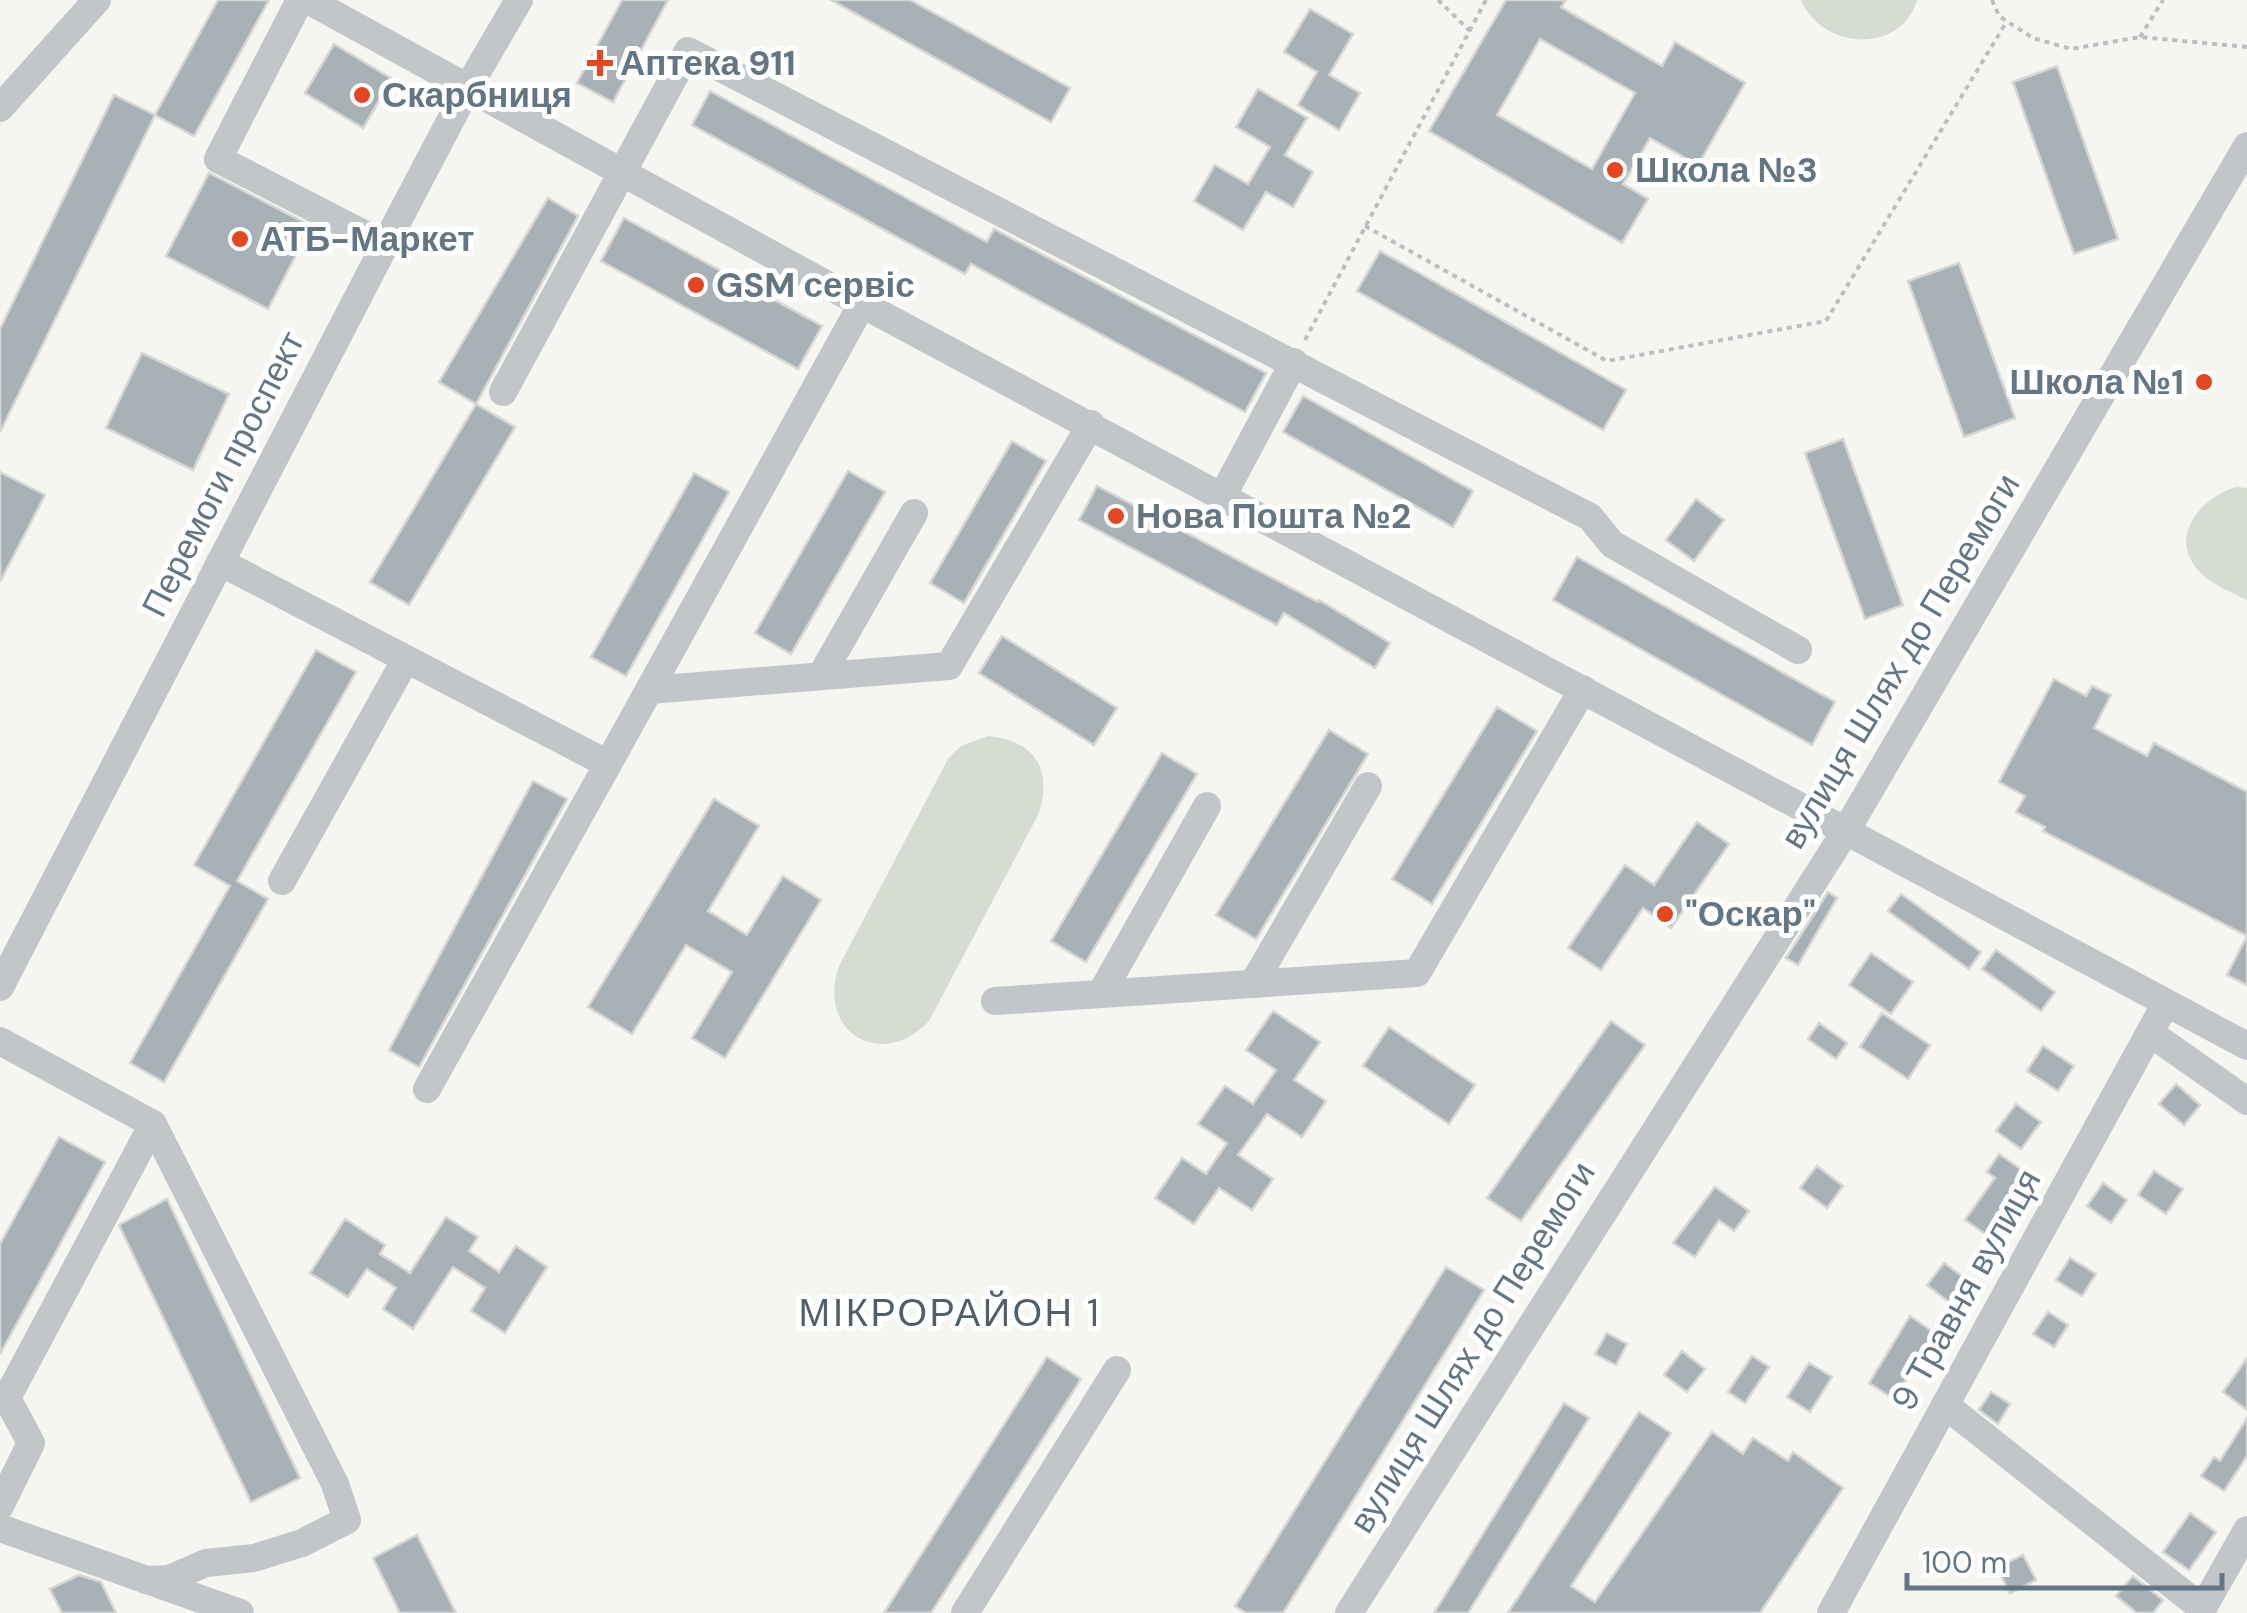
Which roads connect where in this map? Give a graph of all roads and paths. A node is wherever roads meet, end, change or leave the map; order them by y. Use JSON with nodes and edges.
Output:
{"nodes":[{"id":1,"x":97,"y":0,"type":"edge"},
{"id":2,"x":300,"y":0,"type":"edge"},
{"id":3,"x":308,"y":0,"type":"edge"},
{"id":4,"x":519,"y":0,"type":"edge"},
{"id":5,"x":1438,"y":0,"type":"edge"},
{"id":6,"x":1486,"y":0,"type":"edge"},
{"id":7,"x":1992,"y":0,"type":"edge"},
{"id":8,"x":2163,"y":0,"type":"edge"},
{"id":9,"x":2008,"y":21,"type":"junction"},
{"id":10,"x":1470,"y":31,"type":"junction"},
{"id":11,"x":2140,"y":38,"type":"junction"},
{"id":12,"x":2247,"y":47,"type":"edge"},
{"id":13,"x":467,"y":89,"type":"junction"},
{"id":14,"x":0,"y":108,"type":"edge"},
{"id":15,"x":2247,"y":146,"type":"edge"},
{"id":16,"x":624,"y":173,"type":"junction"},
{"id":17,"x":1365,"y":226,"type":"junction"},
{"id":18,"x":385,"y":244,"type":"junction"},
{"id":19,"x":862,"y":304,"type":"junction"},
{"id":20,"x":1294,"y":362,"type":"junction"},
{"id":21,"x":503,"y":392,"type":"dead end"},
{"id":22,"x":1091,"y":424,"type":"junction"},
{"id":23,"x":1223,"y":496,"type":"junction"},
{"id":24,"x":914,"y":513,"type":"dead end"},
{"id":25,"x":220,"y":562,"type":"junction"},
{"id":26,"x":1798,"y":650,"type":"dead end"},
{"id":27,"x":406,"y":659,"type":"junction"},
{"id":28,"x":821,"y":676,"type":"junction"},
{"id":29,"x":1583,"y":689,"type":"junction"},
{"id":30,"x":648,"y":690,"type":"junction"},
{"id":31,"x":608,"y":764,"type":"junction"},
{"id":32,"x":1368,"y":786,"type":"dead end"},
{"id":33,"x":1207,"y":806,"type":"dead end"},
{"id":34,"x":1847,"y":829,"type":"junction"},
{"id":35,"x":282,"y":882,"type":"dead end"},
{"id":36,"x":1254,"y":984,"type":"junction"},
{"id":37,"x":0,"y":986,"type":"edge"},
{"id":38,"x":1102,"y":992,"type":"junction"},
{"id":39,"x":994,"y":1000,"type":"dead end"},
{"id":40,"x":2166,"y":1003,"type":"junction"},
{"id":41,"x":2150,"y":1032,"type":"junction"},
{"id":42,"x":0,"y":1041,"type":"edge"},
{"id":43,"x":2247,"y":1046,"type":"edge"},
{"id":44,"x":427,"y":1089,"type":"dead end"},
{"id":45,"x":2247,"y":1101,"type":"edge"},
{"id":46,"x":154,"y":1124,"type":"junction"},
{"id":47,"x":1117,"y":1370,"type":"dead end"},
{"id":48,"x":1945,"y":1405,"type":"junction"},
{"id":49,"x":0,"y":1506,"type":"edge"},
{"id":50,"x":0,"y":1528,"type":"edge"},
{"id":51,"x":2247,"y":1530,"type":"edge"},
{"id":52,"x":146,"y":1580,"type":"junction"},
{"id":53,"x":2202,"y":1611,"type":"edge"},
{"id":54,"x":240,"y":1613,"type":"edge"},
{"id":55,"x":965,"y":1613,"type":"edge"},
{"id":56,"x":1349,"y":1613,"type":"edge"},
{"id":57,"x":1831,"y":1613,"type":"edge"}],
"edges":[{"from":1,"to":14,"type":"street"},
{"from":2,"to":18,"type":"street"},
{"from":3,"to":13,"type":"street"},
{"from":4,"to":13,"type":"street","name":"Перемоги проспект"},
{"from":5,"to":10,"type":"path"},
{"from":6,"to":10,"type":"path"},
{"from":7,"to":9,"type":"path"},
{"from":8,"to":11,"type":"path"},
{"from":9,"to":11,"type":"path"},
{"from":9,"to":17,"type":"path"},
{"from":10,"to":17,"type":"path"},
{"from":11,"to":12,"type":"path"},
{"from":13,"to":16,"type":"street"},
{"from":13,"to":18,"type":"street","name":"Перемоги проспект"},
{"from":15,"to":34,"type":"street","name":"вулиця Шлях до Перемоги"},
{"from":16,"to":19,"type":"street"},
{"from":16,"to":20,"type":"street"},
{"from":16,"to":21,"type":"street"},
{"from":17,"to":20,"type":"path"},
{"from":18,"to":25,"type":"street","name":"Перемоги проспект"},
{"from":19,"to":22,"type":"street"},
{"from":19,"to":30,"type":"street"},
{"from":20,"to":23,"type":"street"},
{"from":20,"to":26,"type":"street"},
{"from":22,"to":23,"type":"street"},
{"from":22,"to":28,"type":"street"},
{"from":23,"to":29,"type":"street"},
{"from":24,"to":28,"type":"street"},
{"from":25,"to":27,"type":"street"},
{"from":25,"to":37,"type":"street","name":"Перемоги проспект"},
{"from":27,"to":31,"type":"street"},
{"from":27,"to":35,"type":"street"},
{"from":28,"to":30,"type":"street"},
{"from":29,"to":34,"type":"street"},
{"from":29,"to":36,"type":"street"},
{"from":30,"to":31,"type":"street"},
{"from":31,"to":44,"type":"street"},
{"from":32,"to":36,"type":"street"},
{"from":33,"to":38,"type":"street"},
{"from":34,"to":40,"type":"street"},
{"from":34,"to":56,"type":"street","name":"вулиця Шлях до Перемоги"},
{"from":36,"to":38,"type":"street"},
{"from":38,"to":39,"type":"street"},
{"from":40,"to":41,"type":"street","name":"9 Травня вулиця"},
{"from":40,"to":43,"type":"street"},
{"from":41,"to":45,"type":"street"},
{"from":41,"to":48,"type":"street","name":"9 Травня вулиця"},
{"from":42,"to":46,"type":"street"},
{"from":46,"to":49,"type":"street"},
{"from":46,"to":52,"type":"street"},
{"from":47,"to":55,"type":"street"},
{"from":48,"to":53,"type":"street"},
{"from":48,"to":57,"type":"street","name":"9 Травня вулиця"},
{"from":50,"to":52,"type":"street"},
{"from":51,"to":53,"type":"street"},
{"from":52,"to":54,"type":"street"}]}
